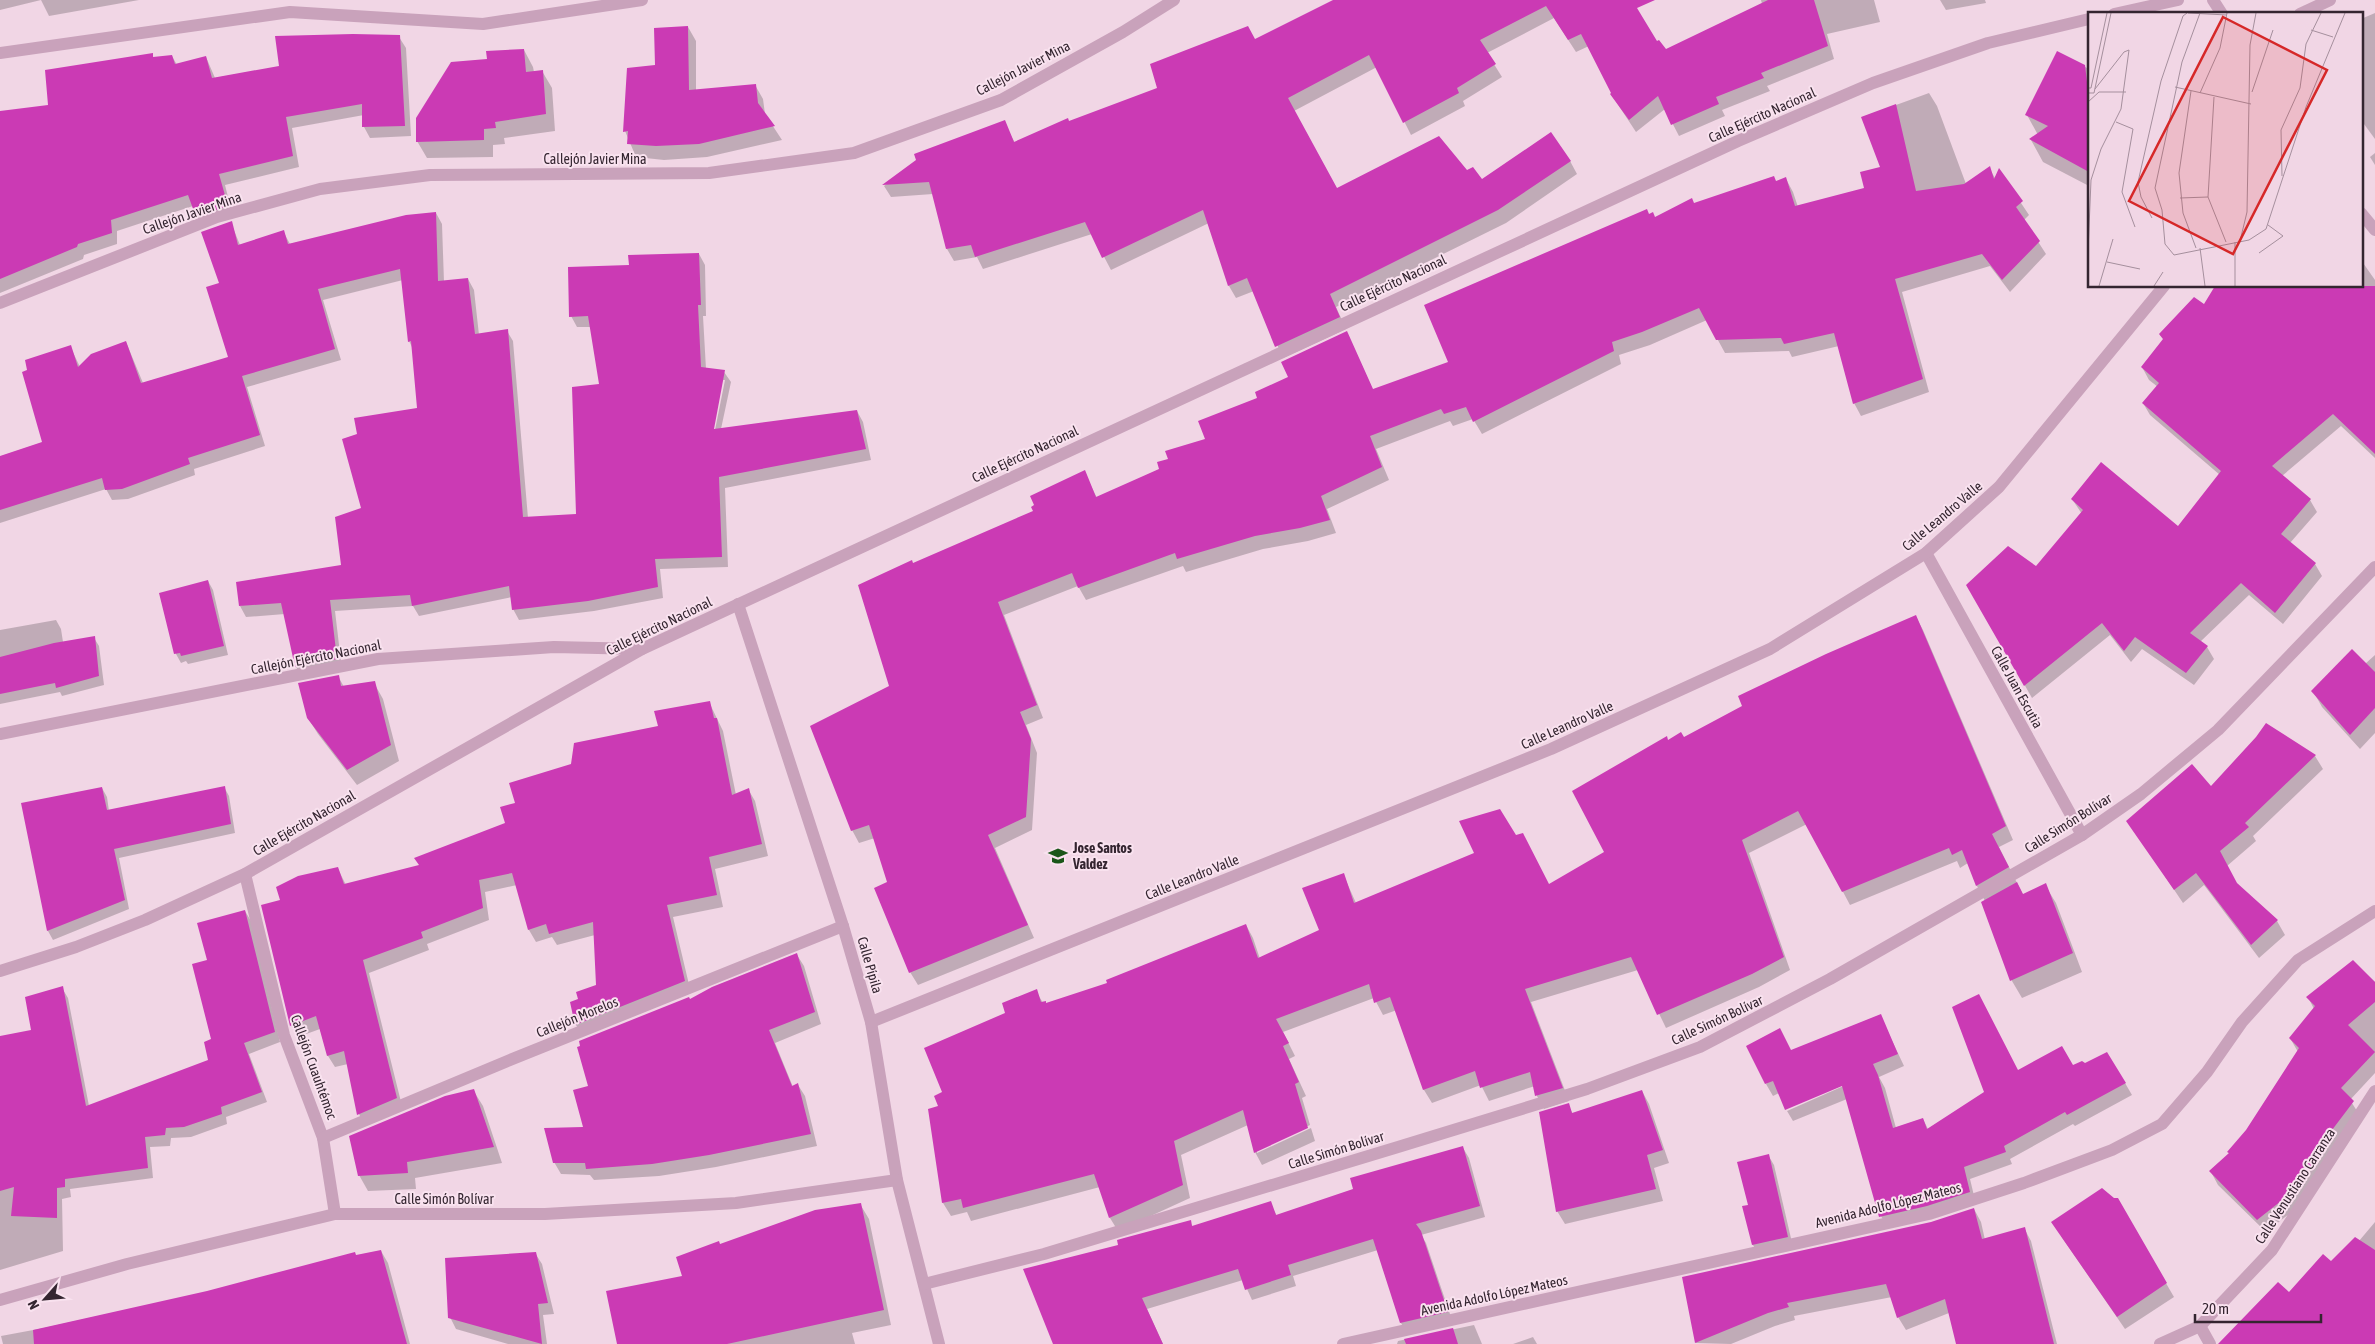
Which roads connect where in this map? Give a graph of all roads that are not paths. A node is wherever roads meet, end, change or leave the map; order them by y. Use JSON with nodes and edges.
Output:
{"nodes":[{"id":1,"x":642,"y":0,"type":"edge"},
{"id":2,"x":1174,"y":0,"type":"edge"},
{"id":3,"x":2178,"y":0,"type":"edge"},
{"id":4,"x":2213,"y":0,"type":"edge"},
{"id":5,"x":2330,"y":0,"type":"edge"},
{"id":6,"x":2123,"y":12,"type":"edge"},
{"id":7,"x":2221,"y":12,"type":"edge"},
{"id":8,"x":2304,"y":12,"type":"edge"},
{"id":9,"x":2088,"y":19,"type":"edge"},
{"id":10,"x":0,"y":53,"type":"edge"},
{"id":11,"x":2362,"y":214,"type":"edge"},
{"id":12,"x":2375,"y":230,"type":"edge"},
{"id":13,"x":2162,"y":288,"type":"edge"},
{"id":14,"x":0,"y":303,"type":"edge"},
{"id":15,"x":1926,"y":553,"type":"junction"},
{"id":16,"x":2375,"y":567,"type":"edge"},
{"id":17,"x":738,"y":604,"type":"junction"},
{"id":18,"x":642,"y":649,"type":"junction"},
{"id":19,"x":0,"y":734,"type":"edge"},
{"id":20,"x":2082,"y":835,"type":"junction"},
{"id":21,"x":245,"y":874,"type":"junction"},
{"id":22,"x":2375,"y":912,"type":"edge"},
{"id":23,"x":843,"y":926,"type":"junction"},
{"id":24,"x":0,"y":971,"type":"edge"},
{"id":25,"x":870,"y":1022,"type":"junction"},
{"id":26,"x":2375,"y":1091,"type":"edge"},
{"id":27,"x":323,"y":1138,"type":"junction"},
{"id":28,"x":897,"y":1180,"type":"junction"},
{"id":29,"x":335,"y":1214,"type":"junction"},
{"id":30,"x":924,"y":1284,"type":"junction"},
{"id":31,"x":0,"y":1300,"type":"edge"},
{"id":32,"x":2200,"y":1326,"type":"junction"},
{"id":33,"x":939,"y":1344,"type":"edge"},
{"id":34,"x":1343,"y":1344,"type":"edge"},
{"id":35,"x":2160,"y":1344,"type":"edge"},
{"id":36,"x":2210,"y":1344,"type":"edge"}],
"edges":[{"from":1,"to":10,"type":"street"},
{"from":2,"to":14,"type":"street","name":"Callejón Javier Mina"},
{"from":3,"to":6,"type":"street"},
{"from":4,"to":7,"type":"street"},
{"from":5,"to":8,"type":"street"},
{"from":9,"to":17,"type":"street","name":"Calle Ejército Nacional"},
{"from":11,"to":12,"type":"street"},
{"from":13,"to":15,"type":"street","name":"Calle Leandro Valle"},
{"from":15,"to":20,"type":"street","name":"Calle Juan Escutia"},
{"from":15,"to":25,"type":"street","name":"Calle Leandro Valle"},
{"from":16,"to":20,"type":"street","name":"Calle Simón Bolívar"},
{"from":17,"to":18,"type":"street","name":"Calle Ejército Nacional"},
{"from":17,"to":23,"type":"street","name":"Calle Pípila"},
{"from":18,"to":19,"type":"street","name":"Callejón Ejército Nacional"},
{"from":18,"to":21,"type":"street","name":"Calle Ejército Nacional"},
{"from":20,"to":30,"type":"street","name":"Calle Simón Bolívar"},
{"from":21,"to":24,"type":"street","name":"Calle Ejército Nacional"},
{"from":21,"to":27,"type":"street","name":"Callejón Cuauhtémoc"},
{"from":22,"to":34,"type":"street","name":"Avenida Adolfo López Mateos"},
{"from":23,"to":25,"type":"street","name":"Calle Pípila"},
{"from":23,"to":27,"type":"street","name":"Callejón Morelos"},
{"from":25,"to":28,"type":"street","name":"Calle Pípila"},
{"from":26,"to":32,"type":"street","name":"Calle Venustiano Carranza"},
{"from":27,"to":29,"type":"street","name":"Callejón Cuauhtémoc"},
{"from":28,"to":29,"type":"street","name":"Calle Simón Bolívar"},
{"from":28,"to":30,"type":"street","name":"Calle Pípila"},
{"from":29,"to":31,"type":"street","name":"Calle Simón Bolívar"},
{"from":30,"to":33,"type":"street","name":"Calle Pípila"},
{"from":32,"to":35,"type":"street","name":"Calle Venustiano Carranza"},
{"from":32,"to":36,"type":"street"}]}
